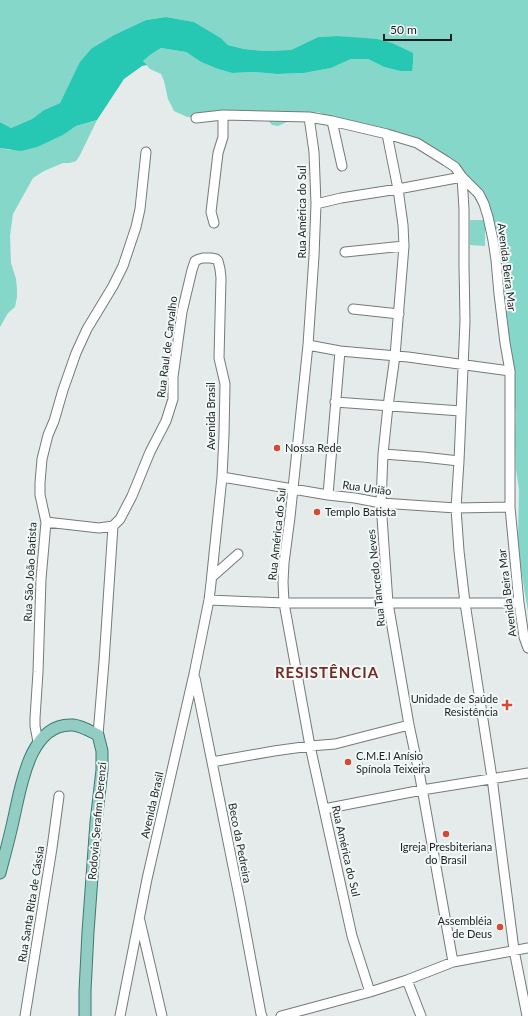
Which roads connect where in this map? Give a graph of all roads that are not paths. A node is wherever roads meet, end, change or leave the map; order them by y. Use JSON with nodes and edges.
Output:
{"nodes":[{"id":1,"x":223,"y":115,"type":"junction"},
{"id":2,"x":309,"y":117,"type":"junction"},
{"id":3,"x":196,"y":118,"type":"dead end"},
{"id":4,"x":332,"y":121,"type":"junction"},
{"id":5,"x":387,"y":134,"type":"junction"},
{"id":6,"x":146,"y":152,"type":"dead end"},
{"id":7,"x":342,"y":166,"type":"dead end"},
{"id":8,"x":462,"y":177,"type":"junction"},
{"id":9,"x":394,"y":190,"type":"junction"},
{"id":10,"x":316,"y":204,"type":"junction"},
{"id":11,"x":214,"y":223,"type":"dead end"},
{"id":12,"x":404,"y":246,"type":"junction"},
{"id":13,"x":345,"y":252,"type":"dead end"},
{"id":14,"x":207,"y":258,"type":"joint"},
{"id":15,"x":353,"y":309,"type":"dead end"},
{"id":16,"x":399,"y":314,"type":"junction"},
{"id":17,"x":308,"y":345,"type":"junction"},
{"id":18,"x":340,"y":350,"type":"junction"},
{"id":19,"x":395,"y":356,"type":"junction"},
{"id":20,"x":463,"y":365,"type":"junction"},
{"id":21,"x":510,"y":371,"type":"junction"},
{"id":22,"x":335,"y":402,"type":"junction"},
{"id":23,"x":388,"y":406,"type":"junction"},
{"id":24,"x":461,"y":411,"type":"junction"},
{"id":25,"x":383,"y":454,"type":"junction"},
{"id":26,"x":460,"y":460,"type":"junction"},
{"id":27,"x":222,"y":477,"type":"junction"},
{"id":28,"x":293,"y":489,"type":"junction"},
{"id":29,"x":328,"y":495,"type":"junction"},
{"id":30,"x":381,"y":503,"type":"junction"},
{"id":31,"x":510,"y":507,"type":"junction"},
{"id":32,"x":456,"y":508,"type":"junction"},
{"id":33,"x":46,"y":522,"type":"junction"},
{"id":34,"x":113,"y":526,"type":"junction"},
{"id":35,"x":238,"y":554,"type":"dead end"},
{"id":36,"x":211,"y":580,"type":"junction"},
{"id":37,"x":209,"y":600,"type":"junction"},
{"id":38,"x":284,"y":603,"type":"junction"},
{"id":39,"x":388,"y":603,"type":"junction"},
{"id":40,"x":465,"y":603,"type":"junction"},
{"id":41,"x":519,"y":603,"type":"junction"},
{"id":42,"x":528,"y":648,"type":"edge"},
{"id":43,"x":194,"y":674,"type":"junction"},
{"id":44,"x":409,"y":725,"type":"junction"},
{"id":45,"x":98,"y":735,"type":"junction"},
{"id":46,"x":38,"y":742,"type":"junction"},
{"id":47,"x":310,"y":746,"type":"junction"},
{"id":48,"x":212,"y":762,"type":"junction"},
{"id":49,"x":528,"y":773,"type":"edge"},
{"id":50,"x":492,"y":778,"type":"junction"},
{"id":51,"x":422,"y":790,"type":"junction"},
{"id":52,"x":59,"y":796,"type":"dead end"},
{"id":53,"x":324,"y":809,"type":"junction"},
{"id":54,"x":0,"y":873,"type":"edge"},
{"id":55,"x":139,"y":917,"type":"junction"},
{"id":56,"x":528,"y":948,"type":"edge"},
{"id":57,"x":514,"y":950,"type":"junction"},
{"id":58,"x":453,"y":962,"type":"junction"},
{"id":59,"x":407,"y":980,"type":"junction"},
{"id":60,"x":370,"y":992,"type":"junction"},
{"id":61,"x":25,"y":1016,"type":"edge"},
{"id":62,"x":85,"y":1016,"type":"edge"},
{"id":63,"x":120,"y":1016,"type":"edge"},
{"id":64,"x":162,"y":1016,"type":"edge"},
{"id":65,"x":262,"y":1016,"type":"edge"},
{"id":66,"x":281,"y":1016,"type":"edge"},
{"id":67,"x":421,"y":1016,"type":"edge"},
{"id":68,"x":527,"y":1016,"type":"edge"}],
"edges":[{"from":1,"to":2,"type":"street","name":"Avenida Beira Mar"},
{"from":1,"to":3,"type":"street","name":"Avenida Beira Mar"},
{"from":1,"to":11,"type":"street"},
{"from":2,"to":4,"type":"street","name":"Avenida Beira Mar"},
{"from":2,"to":10,"type":"street","name":"Rua América do Sul"},
{"from":4,"to":5,"type":"street","name":"Avenida Beira Mar"},
{"from":4,"to":7,"type":"street"},
{"from":5,"to":8,"type":"street","name":"Avenida Beira Mar"},
{"from":5,"to":9,"type":"street","name":"Rua Tancredo Neves"},
{"from":6,"to":33,"type":"street","name":"Rua São João Batista"},
{"from":8,"to":9,"type":"street"},
{"from":8,"to":20,"type":"street"},
{"from":8,"to":21,"type":"street","name":"Avenida Beira Mar"},
{"from":9,"to":10,"type":"street"},
{"from":9,"to":12,"type":"street","name":"Rua Tancredo Neves"},
{"from":10,"to":17,"type":"street","name":"Rua América do Sul"},
{"from":12,"to":13,"type":"street"},
{"from":12,"to":16,"type":"street","name":"Rua Tancredo Neves"},
{"from":14,"to":27,"type":"street","name":"Avenida Brasil"},
{"from":14,"to":34,"type":"street","name":"Rua Raul de Carvalho"},
{"from":15,"to":16,"type":"street"},
{"from":16,"to":19,"type":"street","name":"Rua Tancredo Neves"},
{"from":17,"to":18,"type":"street"},
{"from":17,"to":28,"type":"street","name":"Rua América do Sul"},
{"from":18,"to":19,"type":"street"},
{"from":18,"to":22,"type":"street"},
{"from":19,"to":20,"type":"street"},
{"from":19,"to":23,"type":"street","name":"Rua Tancredo Neves"},
{"from":20,"to":21,"type":"street"},
{"from":20,"to":24,"type":"street"},
{"from":21,"to":31,"type":"street","name":"Avenida Beira Mar"},
{"from":22,"to":23,"type":"street"},
{"from":22,"to":29,"type":"street"},
{"from":23,"to":24,"type":"street"},
{"from":23,"to":25,"type":"street","name":"Rua Tancredo Neves"},
{"from":24,"to":26,"type":"street"},
{"from":25,"to":26,"type":"street"},
{"from":25,"to":30,"type":"street","name":"Rua Tancredo Neves"},
{"from":26,"to":32,"type":"street"},
{"from":27,"to":28,"type":"street","name":"Rua União"},
{"from":27,"to":36,"type":"street","name":"Avenida Brasil"},
{"from":28,"to":29,"type":"street","name":"Rua União"},
{"from":28,"to":38,"type":"street","name":"Rua América do Sul"},
{"from":29,"to":30,"type":"street","name":"Rua União"},
{"from":30,"to":32,"type":"street","name":"Rua União"},
{"from":30,"to":39,"type":"street","name":"Rua Tancredo Neves"},
{"from":31,"to":32,"type":"street","name":"Rua União"},
{"from":31,"to":41,"type":"street","name":"Avenida Beira Mar"},
{"from":32,"to":40,"type":"street"},
{"from":33,"to":34,"type":"street"},
{"from":33,"to":46,"type":"street","name":"Rua São João Batista"},
{"from":34,"to":45,"type":"street"},
{"from":35,"to":36,"type":"street"},
{"from":36,"to":37,"type":"street","name":"Avenida Brasil"},
{"from":37,"to":38,"type":"street"},
{"from":37,"to":43,"type":"street","name":"Avenida Brasil"},
{"from":38,"to":39,"type":"street"},
{"from":38,"to":47,"type":"street","name":"Rua América do Sul"},
{"from":39,"to":40,"type":"street"},
{"from":39,"to":44,"type":"street","name":"Rua Tancredo Neves"},
{"from":40,"to":41,"type":"street"},
{"from":40,"to":50,"type":"street"},
{"from":41,"to":42,"type":"street","name":"Avenida Beira Mar"},
{"from":43,"to":48,"type":"street","name":"Beco da Pedreira"},
{"from":43,"to":55,"type":"street","name":"Avenida Brasil"},
{"from":44,"to":47,"type":"street"},
{"from":44,"to":51,"type":"street","name":"Rua Tancredo Neves"},
{"from":45,"to":46,"type":"main road"},
{"from":45,"to":62,"type":"main road","name":"Rodovia Serafim Derenzi"},
{"from":46,"to":54,"type":"main road"},
{"from":47,"to":48,"type":"street"},
{"from":47,"to":53,"type":"street","name":"Rua América do Sul"},
{"from":48,"to":65,"type":"street","name":"Beco da Pedreira"},
{"from":49,"to":50,"type":"street"},
{"from":50,"to":51,"type":"street"},
{"from":50,"to":57,"type":"street"},
{"from":51,"to":53,"type":"street"},
{"from":51,"to":58,"type":"street","name":"Rua Tancredo Neves"},
{"from":52,"to":61,"type":"street","name":"Rua Santa Rita de Cássia"},
{"from":53,"to":60,"type":"street","name":"Rua América do Sul"},
{"from":55,"to":63,"type":"street","name":"Avenida Brasil"},
{"from":55,"to":64,"type":"street"},
{"from":56,"to":57,"type":"street"},
{"from":57,"to":58,"type":"street"},
{"from":57,"to":68,"type":"street"},
{"from":58,"to":59,"type":"street"},
{"from":59,"to":60,"type":"street"},
{"from":59,"to":67,"type":"street"},
{"from":60,"to":66,"type":"street"}]}
